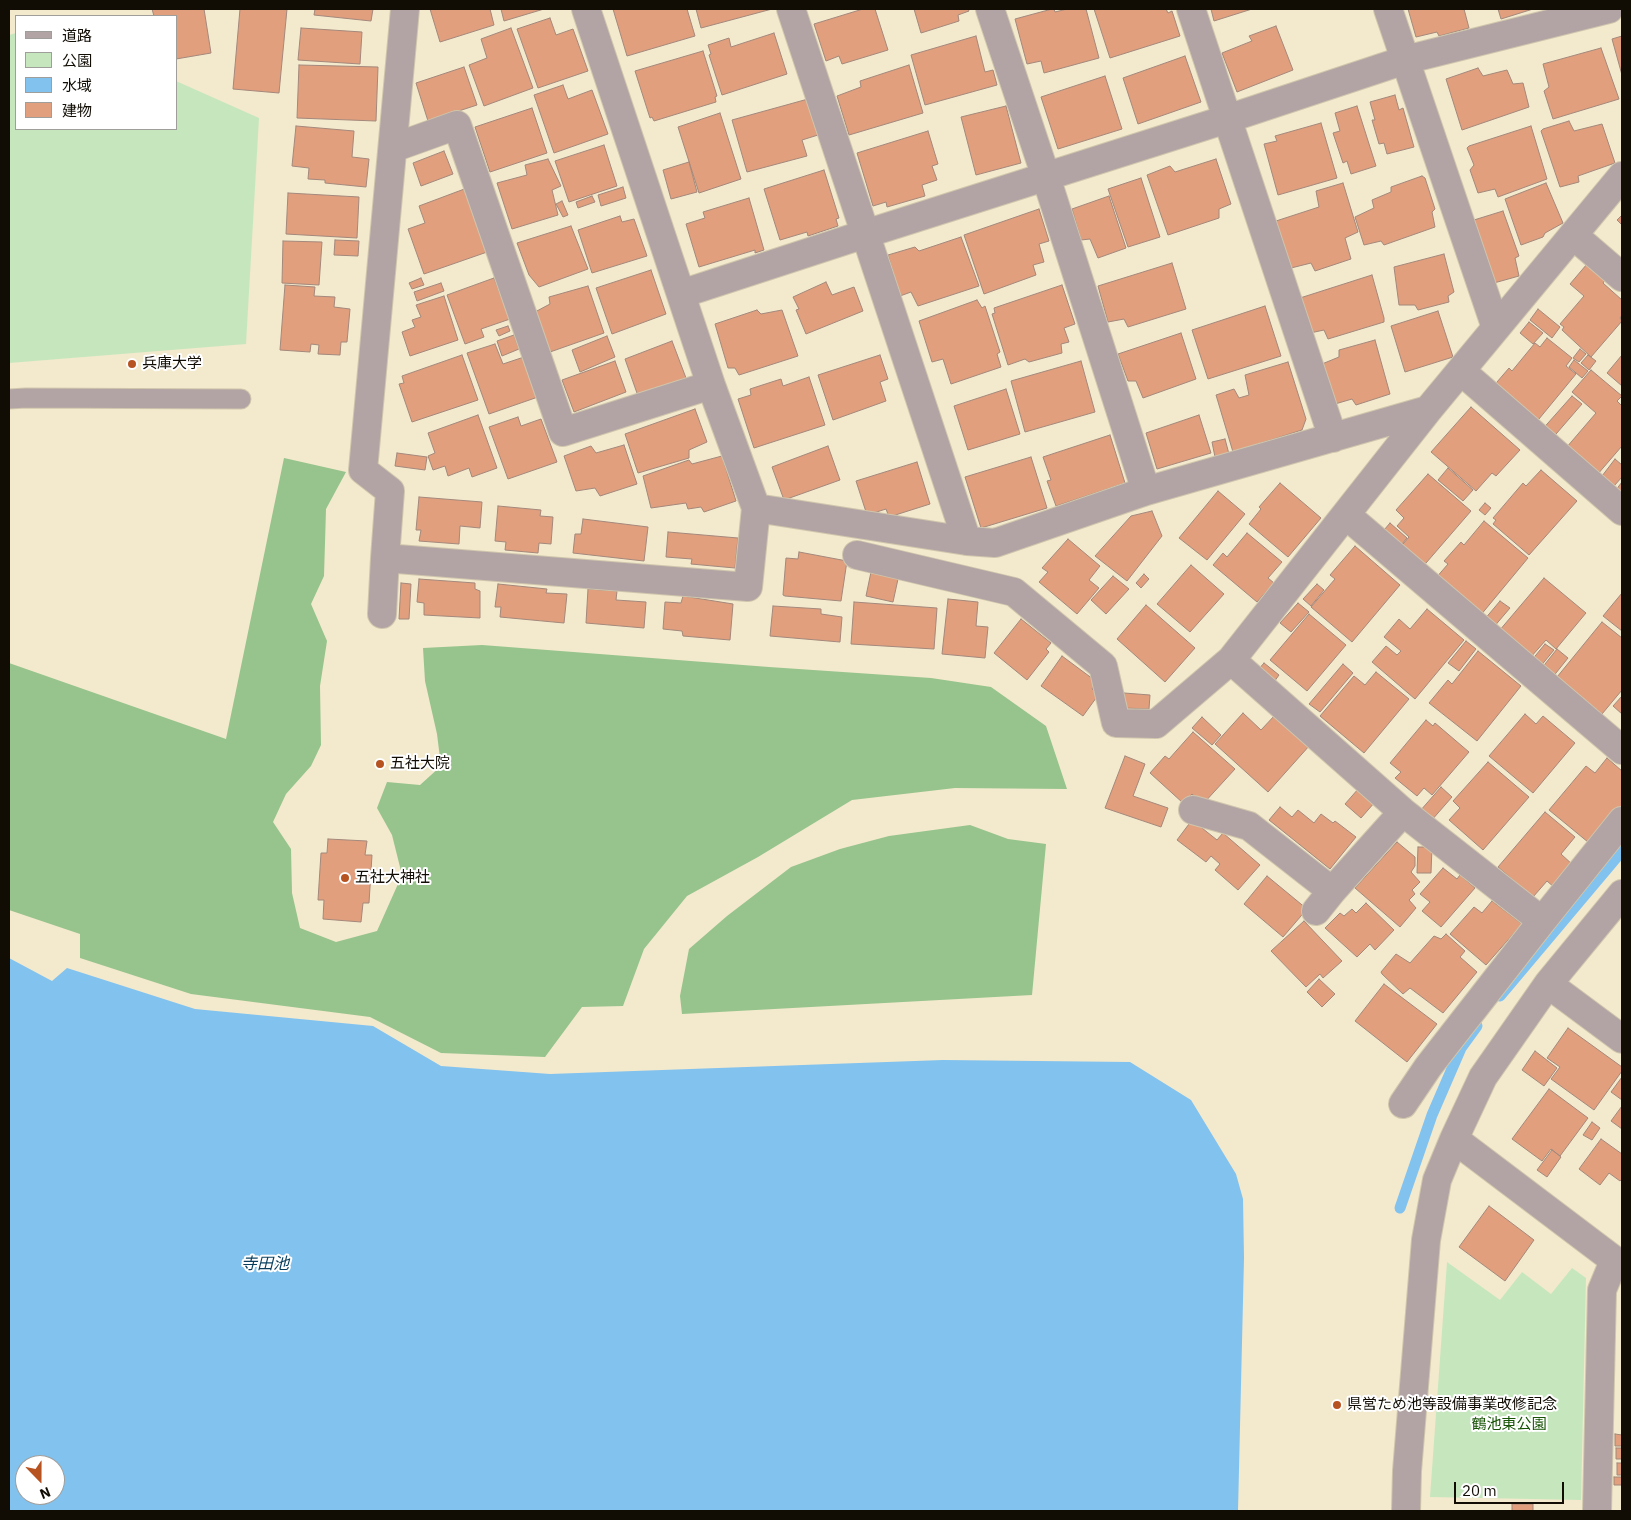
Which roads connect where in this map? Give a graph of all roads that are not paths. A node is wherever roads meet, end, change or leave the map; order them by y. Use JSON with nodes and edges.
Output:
{"nodes":[{"id":1,"x":405,"y":9,"type":"edge"},
{"id":2,"x":586,"y":9,"type":"edge"},
{"id":3,"x":791,"y":9,"type":"edge"},
{"id":4,"x":990,"y":9,"type":"edge"},
{"id":5,"x":1191,"y":9,"type":"edge"},
{"id":6,"x":1388,"y":9,"type":"edge"},
{"id":7,"x":1609,"y":9,"type":"edge"},
{"id":8,"x":1567,"y":14,"type":"edge"},
{"id":9,"x":1405,"y":60,"type":"junction"},
{"id":10,"x":1227,"y":119,"type":"junction"},
{"id":11,"x":393,"y":148,"type":"junction"},
{"id":12,"x":1622,"y":176,"type":"edge"},
{"id":13,"x":1046,"y":177,"type":"junction"},
{"id":14,"x":865,"y":234,"type":"junction"},
{"id":15,"x":1572,"y":235,"type":"junction"},
{"id":16,"x":1622,"y":277,"type":"edge"},
{"id":17,"x":681,"y":294,"type":"junction"},
{"id":18,"x":1496,"y":328,"type":"junction"},
{"id":19,"x":1461,"y":371,"type":"junction"},
{"id":20,"x":711,"y":386,"type":"junction"},
{"id":21,"x":9,"y":399,"type":"edge"},
{"id":22,"x":241,"y":399,"type":"dead end"},
{"id":23,"x":1428,"y":410,"type":"junction"},
{"id":24,"x":1333,"y":438,"type":"junction"},
{"id":25,"x":1146,"y":491,"type":"junction"},
{"id":26,"x":756,"y":508,"type":"junction"},
{"id":27,"x":1622,"y":512,"type":"edge"},
{"id":28,"x":1346,"y":515,"type":"junction"},
{"id":29,"x":967,"y":542,"type":"junction"},
{"id":30,"x":857,"y":555,"type":"dead end"},
{"id":31,"x":386,"y":558,"type":"junction"},
{"id":32,"x":382,"y":614,"type":"dead end"},
{"id":33,"x":1231,"y":660,"type":"junction"},
{"id":34,"x":1622,"y":750,"type":"edge"},
{"id":35,"x":1193,"y":810,"type":"dead end"},
{"id":36,"x":1403,"y":812,"type":"junction"},
{"id":37,"x":1622,"y":820,"type":"edge"},
{"id":38,"x":1622,"y":894,"type":"edge"},
{"id":39,"x":1542,"y":921,"type":"junction"},
{"id":40,"x":1548,"y":984,"type":"junction"},
{"id":41,"x":1622,"y":1039,"type":"edge"},
{"id":42,"x":1403,"y":1104,"type":"dead end"},
{"id":43,"x":1454,"y":1139,"type":"junction"},
{"id":44,"x":1618,"y":1264,"type":"edge"},
{"id":45,"x":1406,"y":1511,"type":"edge"},
{"id":46,"x":1597,"y":1511,"type":"edge"}],
"edges":[{"from":1,"to":11,"type":"street"},
{"from":2,"to":17,"type":"street"},
{"from":3,"to":14,"type":"street"},
{"from":4,"to":13,"type":"street"},
{"from":5,"to":10,"type":"street"},
{"from":6,"to":9,"type":"street"},
{"from":7,"to":8,"type":"street"},
{"from":8,"to":9,"type":"street"},
{"from":9,"to":10,"type":"street"},
{"from":9,"to":18,"type":"street"},
{"from":10,"to":13,"type":"street"},
{"from":10,"to":24,"type":"street"},
{"from":11,"to":20,"type":"street"},
{"from":11,"to":31,"type":"street"},
{"from":12,"to":15,"type":"street"},
{"from":13,"to":14,"type":"street"},
{"from":13,"to":25,"type":"street"},
{"from":14,"to":17,"type":"street"},
{"from":14,"to":29,"type":"street"},
{"from":15,"to":16,"type":"street"},
{"from":15,"to":18,"type":"street"},
{"from":17,"to":20,"type":"street"},
{"from":18,"to":19,"type":"street"},
{"from":19,"to":23,"type":"street"},
{"from":19,"to":27,"type":"street"},
{"from":20,"to":26,"type":"street"},
{"from":21,"to":22,"type":"lane"},
{"from":23,"to":24,"type":"street"},
{"from":23,"to":28,"type":"street"},
{"from":24,"to":25,"type":"street"},
{"from":25,"to":29,"type":"street"},
{"from":26,"to":29,"type":"street"},
{"from":26,"to":31,"type":"street"},
{"from":28,"to":33,"type":"street"},
{"from":28,"to":34,"type":"street"},
{"from":30,"to":33,"type":"street"},
{"from":31,"to":32,"type":"street"},
{"from":33,"to":36,"type":"street"},
{"from":35,"to":36,"type":"street"},
{"from":36,"to":39,"type":"street"},
{"from":37,"to":39,"type":"street"},
{"from":38,"to":40,"type":"street"},
{"from":39,"to":42,"type":"street"},
{"from":40,"to":41,"type":"street"},
{"from":40,"to":43,"type":"street"},
{"from":43,"to":44,"type":"street"},
{"from":43,"to":45,"type":"street"},
{"from":44,"to":46,"type":"street"}]}
